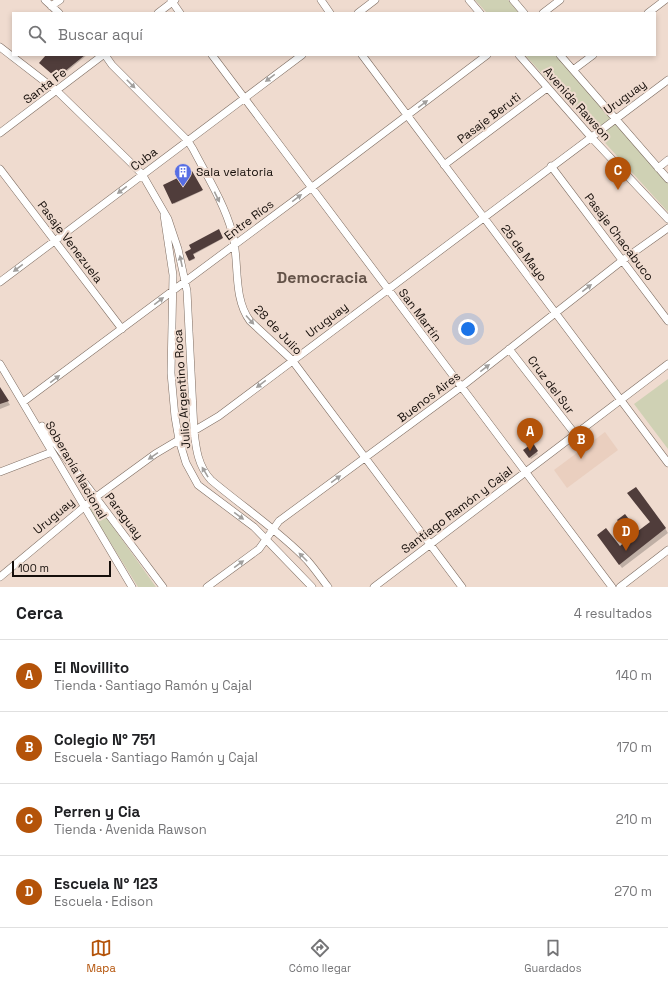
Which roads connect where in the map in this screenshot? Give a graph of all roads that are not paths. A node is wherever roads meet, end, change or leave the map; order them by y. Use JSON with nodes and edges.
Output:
{"nodes":[{"id":1,"x":44,"y":0,"type":"edge"},
{"id":2,"x":60,"y":0,"type":"edge"},
{"id":3,"x":320,"y":0,"type":"edge"},
{"id":4,"x":375,"y":0,"type":"edge"},
{"id":5,"x":468,"y":0,"type":"edge"},
{"id":6,"x":513,"y":0,"type":"edge"},
{"id":7,"x":560,"y":0,"type":"edge"},
{"id":8,"x":665,"y":0,"type":"edge"},
{"id":9,"x":173,"y":1,"type":"edge"},
{"id":10,"x":474,"y":3,"type":"edge"},
{"id":11,"x":51,"y":6,"type":"junction"},
{"id":12,"x":58,"y":12,"type":"edge"},
{"id":13,"x":159,"y":12,"type":"edge"},
{"id":14,"x":179,"y":12,"type":"edge"},
{"id":15,"x":329,"y":12,"type":"edge"},
{"id":16,"x":359,"y":12,"type":"edge"},
{"id":17,"x":479,"y":12,"type":"edge"},
{"id":18,"x":523,"y":12,"type":"edge"},
{"id":19,"x":544,"y":12,"type":"edge"},
{"id":20,"x":649,"y":12,"type":"edge"},
{"id":21,"x":0,"y":47,"type":"edge"},
{"id":22,"x":103,"y":56,"type":"edge"},
{"id":23,"x":105,"y":56,"type":"edge"},
{"id":24,"x":213,"y":56,"type":"edge"},
{"id":25,"x":301,"y":56,"type":"edge"},
{"id":26,"x":363,"y":56,"type":"edge"},
{"id":27,"x":486,"y":56,"type":"edge"},
{"id":28,"x":520,"y":56,"type":"edge"},
{"id":29,"x":561,"y":56,"type":"edge"},
{"id":30,"x":592,"y":56,"type":"edge"},
{"id":31,"x":573,"y":70,"type":"junction"},
{"id":32,"x":668,"y":80,"type":"edge"},
{"id":33,"x":547,"y":88,"type":"junction"},
{"id":34,"x":57,"y":91,"type":"junction"},
{"id":35,"x":244,"y":98,"type":"junction"},
{"id":36,"x":407,"y":116,"type":"junction"},
{"id":37,"x":615,"y":119,"type":"junction"},
{"id":38,"x":0,"y":133,"type":"edge"},
{"id":39,"x":591,"y":137,"type":"junction"},
{"id":40,"x":188,"y":141,"type":"junction"},
{"id":41,"x":668,"y":160,"type":"edge"},
{"id":42,"x":444,"y":165,"type":"junction"},
{"id":43,"x":551,"y":166,"type":"junction"},
{"id":44,"x":658,"y":168,"type":"junction"},
{"id":45,"x":0,"y":169,"type":"edge"},
{"id":46,"x":142,"y":174,"type":"junction"},
{"id":47,"x":668,"y":179,"type":"edge"},
{"id":48,"x":311,"y":188,"type":"junction"},
{"id":49,"x":163,"y":209,"type":"junction"},
{"id":50,"x":483,"y":217,"type":"junction"},
{"id":51,"x":668,"y":219,"type":"edge"},
{"id":52,"x":668,"y":228,"type":"edge"},
{"id":53,"x":55,"y":240,"type":"junction"},
{"id":54,"x":235,"y":244,"type":"junction"},
{"id":55,"x":623,"y":260,"type":"junction"},
{"id":56,"x":0,"y":282,"type":"edge"},
{"id":57,"x":185,"y":282,"type":"junction"},
{"id":58,"x":387,"y":289,"type":"junction"},
{"id":59,"x":174,"y":290,"type":"junction"},
{"id":60,"x":555,"y":313,"type":"junction"},
{"id":61,"x":668,"y":321,"type":"edge"},
{"id":62,"x":122,"y":329,"type":"junction"},
{"id":63,"x":509,"y":349,"type":"junction"},
{"id":64,"x":292,"y":360,"type":"junction"},
{"id":65,"x":0,"y":364,"type":"edge"},
{"id":66,"x":668,"y":364,"type":"edge"},
{"id":67,"x":461,"y":387,"type":"junction"},
{"id":68,"x":620,"y":400,"type":"junction"},
{"id":69,"x":23,"y":402,"type":"junction"},
{"id":70,"x":194,"y":431,"type":"junction"},
{"id":71,"x":575,"y":434,"type":"junction"},
{"id":72,"x":179,"y":440,"type":"junction"},
{"id":73,"x":52,"y":452,"type":"junction"},
{"id":74,"x":365,"y":458,"type":"junction"},
{"id":75,"x":668,"y":463,"type":"edge"},
{"id":76,"x":0,"y":472,"type":"edge"},
{"id":77,"x":524,"y":472,"type":"junction"},
{"id":78,"x":96,"y":496,"type":"junction"},
{"id":79,"x":83,"y":506,"type":"junction"},
{"id":80,"x":273,"y":529,"type":"junction"},
{"id":81,"x":267,"y":540,"type":"junction"},
{"id":82,"x":429,"y":544,"type":"junction"},
{"id":83,"x":668,"y":550,"type":"edge"},
{"id":84,"x":0,"y":577,"type":"edge"},
{"id":85,"x":132,"y":587,"type":"edge"},
{"id":86,"x":163,"y":587,"type":"edge"},
{"id":87,"x":207,"y":587,"type":"edge"},
{"id":88,"x":312,"y":587,"type":"edge"},
{"id":89,"x":328,"y":587,"type":"edge"},
{"id":90,"x":374,"y":587,"type":"edge"},
{"id":91,"x":462,"y":587,"type":"edge"},
{"id":92,"x":612,"y":587,"type":"edge"},
{"id":93,"x":620,"y":587,"type":"edge"}],
"edges":[{"from":1,"to":11,"type":"street"},
{"from":2,"to":11,"type":"street"},
{"from":3,"to":15,"type":"street"},
{"from":4,"to":16,"type":"street"},
{"from":5,"to":10,"type":"street"},
{"from":6,"to":18,"type":"street"},
{"from":7,"to":19,"type":"street"},
{"from":8,"to":20,"type":"street"},
{"from":9,"to":13,"type":"street"},
{"from":9,"to":14,"type":"street"},
{"from":10,"to":17,"type":"street"},
{"from":11,"to":12,"type":"street"},
{"from":21,"to":34,"type":"street","name":"Julio Argentino Roca"},
{"from":22,"to":34,"type":"street","name":"Santa Fe"},
{"from":23,"to":40,"type":"street","name":"28 de Julio","one_way":true},
{"from":24,"to":35,"type":"street","name":"San Martín"},
{"from":25,"to":35,"type":"street","name":"Cuba","one_way":true},
{"from":26,"to":36,"type":"street","name":"25 de Mayo"},
{"from":36,"to":27,"type":"street","name":"Entre Ríos","one_way":true},
{"from":28,"to":33,"type":"street","name":"Avenida Rawson"},
{"from":29,"to":31,"type":"street","name":"Avenida Rawson"},
{"from":30,"to":31,"type":"street"},
{"from":31,"to":37,"type":"street","name":"Avenida Rawson"},
{"from":32,"to":37,"type":"street","name":"Uruguay"},
{"from":33,"to":39,"type":"street","name":"Avenida Rawson"},
{"from":33,"to":42,"type":"street","name":"Pasaje Beruti"},
{"from":34,"to":38,"type":"street","name":"Santa Fe"},
{"from":34,"to":46,"type":"street","name":"Julio Argentino Roca"},
{"from":35,"to":40,"type":"street","name":"Cuba"},
{"from":35,"to":48,"type":"street","name":"San Martín"},
{"from":36,"to":42,"type":"street","name":"25 de Mayo"},
{"from":36,"to":48,"type":"street","name":"Entre Ríos"},
{"from":37,"to":39,"type":"street","name":"Uruguay"},
{"from":37,"to":44,"type":"street","name":"Avenida Rawson"},
{"from":39,"to":43,"type":"street","name":"Uruguay"},
{"from":39,"to":51,"type":"street","name":"Avenida Rawson"},
{"from":40,"to":46,"type":"street","name":"Cuba"},
{"from":40,"to":54,"type":"street","name":"28 de Julio","one_way":true},
{"from":41,"to":44,"type":"street"},
{"from":42,"to":50,"type":"street","name":"25 de Mayo"},
{"from":43,"to":50,"type":"street","name":"Uruguay"},
{"from":43,"to":55,"type":"street","name":"Pasaje Chacabuco"},
{"from":44,"to":47,"type":"street","name":"Avenida Rawson"},
{"from":45,"to":53,"type":"street","name":"Pasaje Venezuela"},
{"from":46,"to":49,"type":"street","name":"Julio Argentino Roca"},
{"from":46,"to":53,"type":"street","name":"Cuba","one_way":true},
{"from":54,"to":48,"type":"street","name":"Entre Ríos","one_way":true},
{"from":48,"to":58,"type":"street","name":"San Martín"},
{"from":57,"to":49,"type":"street","name":"Julio Argentino Roca","one_way":true},
{"from":49,"to":59,"type":"street","name":"Julio Argentino Roca"},
{"from":50,"to":58,"type":"street","name":"Uruguay"},
{"from":50,"to":60,"type":"street","name":"25 de Mayo"},
{"from":52,"to":55,"type":"street","name":"Buenos Aires"},
{"from":53,"to":56,"type":"street","name":"Cuba","one_way":true},
{"from":53,"to":62,"type":"street","name":"Pasaje Venezuela"},
{"from":54,"to":57,"type":"street","name":"Entre Ríos"},
{"from":54,"to":64,"type":"street","name":"28 de Julio","one_way":true},
{"from":60,"to":55,"type":"street","name":"Buenos Aires","one_way":true},
{"from":55,"to":61,"type":"street","name":"Pasaje Chacabuco"},
{"from":57,"to":59,"type":"street","name":"Entre Ríos"},
{"from":57,"to":70,"type":"street","name":"Julio Argentino Roca"},
{"from":58,"to":64,"type":"street","name":"Uruguay"},
{"from":58,"to":67,"type":"street","name":"San Martín"},
{"from":62,"to":59,"type":"street","name":"Entre Ríos","one_way":true},
{"from":59,"to":72,"type":"street","name":"Julio Argentino Roca"},
{"from":60,"to":63,"type":"street","name":"Buenos Aires"},
{"from":60,"to":68,"type":"street","name":"25 de Mayo"},
{"from":69,"to":62,"type":"street","name":"Entre Ríos","one_way":true},
{"from":67,"to":63,"type":"street","name":"Buenos Aires","one_way":true},
{"from":63,"to":71,"type":"street","name":"Cruz del Sur"},
{"from":64,"to":70,"type":"street","name":"Uruguay","one_way":true},
{"from":64,"to":74,"type":"street","name":"28 de Julio"},
{"from":65,"to":69,"type":"street","name":"Soberanía Nacional"},
{"from":66,"to":68,"type":"street","name":"Santiago Ramón y Cajal"},
{"from":67,"to":74,"type":"street","name":"Buenos Aires"},
{"from":67,"to":77,"type":"street","name":"San Martín"},
{"from":68,"to":71,"type":"street","name":"Santiago Ramón y Cajal"},
{"from":68,"to":75,"type":"street","name":"25 de Mayo"},
{"from":69,"to":73,"type":"street","name":"Soberanía Nacional"},
{"from":69,"to":78,"type":"street","name":"Paraguay"},
{"from":70,"to":72,"type":"street","name":"Uruguay"},
{"from":80,"to":70,"type":"street","name":"Julio Argentino Roca","one_way":true},
{"from":71,"to":77,"type":"street","name":"Santiago Ramón y Cajal"},
{"from":72,"to":78,"type":"street","name":"Uruguay","one_way":true},
{"from":72,"to":81,"type":"street","name":"Julio Argentino Roca","one_way":true},
{"from":73,"to":76,"type":"street"},
{"from":73,"to":79,"type":"street","name":"Soberanía Nacional"},
{"from":80,"to":74,"type":"street","name":"Buenos Aires","one_way":true},
{"from":74,"to":82,"type":"street","name":"28 de Julio"},
{"from":77,"to":82,"type":"street","name":"Santiago Ramón y Cajal"},
{"from":77,"to":92,"type":"street","name":"San Martín"},
{"from":78,"to":79,"type":"street","name":"Uruguay"},
{"from":78,"to":86,"type":"street","name":"Paraguay"},
{"from":79,"to":84,"type":"street","name":"Uruguay"},
{"from":79,"to":85,"type":"street","name":"Soberanía Nacional"},
{"from":80,"to":81,"type":"street","name":"Buenos Aires"},
{"from":89,"to":80,"type":"street","name":"Julio Argentino Roca","one_way":true},
{"from":87,"to":81,"type":"street","name":"Buenos Aires","one_way":true},
{"from":81,"to":88,"type":"street","name":"Julio Argentino Roca"},
{"from":82,"to":90,"type":"street","name":"Santiago Ramón y Cajal"},
{"from":82,"to":91,"type":"street","name":"28 de Julio"},
{"from":83,"to":93,"type":"street"}]}
